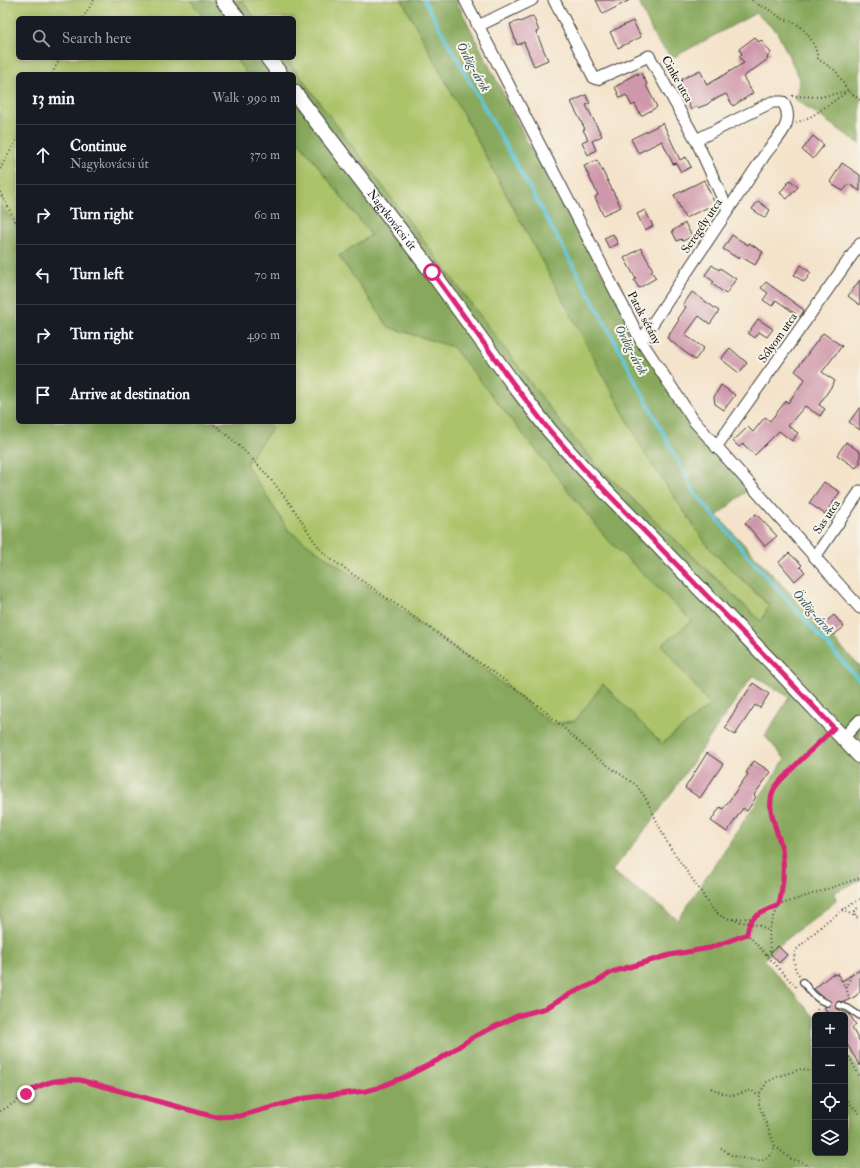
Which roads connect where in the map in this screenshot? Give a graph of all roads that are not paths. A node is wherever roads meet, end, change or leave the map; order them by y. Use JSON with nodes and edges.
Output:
{"nodes":[{"id":1,"x":223,"y":0,"type":"edge"},
{"id":2,"x":465,"y":0,"type":"edge"},
{"id":3,"x":532,"y":0,"type":"edge"},
{"id":4,"x":554,"y":0,"type":"edge"},
{"id":5,"x":235,"y":16,"type":"edge"},
{"id":6,"x":478,"y":26,"type":"junction"},
{"id":7,"x":270,"y":60,"type":"edge"},
{"id":8,"x":278,"y":72,"type":"edge"},
{"id":9,"x":296,"y":95,"type":"edge"},
{"id":10,"x":696,"y":140,"type":"junction"},
{"id":11,"x":728,"y":210,"type":"junction"},
{"id":12,"x":860,"y":244,"type":"edge"},
{"id":13,"x":641,"y":341,"type":"junction"},
{"id":14,"x":716,"y":446,"type":"junction"},
{"id":15,"x":859,"y":495,"type":"edge"},
{"id":16,"x":815,"y":557,"type":"junction"},
{"id":17,"x":860,"y":608,"type":"edge"},
{"id":18,"x":860,"y":720,"type":"edge"},
{"id":19,"x":839,"y":733,"type":"junction"},
{"id":20,"x":860,"y":756,"type":"edge"},
{"id":21,"x":803,"y":982,"type":"road end"},
{"id":22,"x":828,"y":1002,"type":"dead end"},
{"id":23,"x":840,"y":1005,"type":"dead end"},
{"id":24,"x":860,"y":1016,"type":"edge"}],
"edges":[{"from":1,"to":5,"type":"street"},
{"from":2,"to":6,"type":"street","name":"Patak sétány"},
{"from":3,"to":6,"type":"street"},
{"from":4,"to":10,"type":"street","name":"Cinke utca"},
{"from":6,"to":13,"type":"street","name":"Patak sétány"},
{"from":7,"to":8,"type":"street"},
{"from":9,"to":19,"type":"street","name":"Nagykovácsi út"},
{"from":10,"to":11,"type":"street","name":"Cinke utca"},
{"from":10,"to":11,"type":"street","name":"Seregély utca"},
{"from":11,"to":13,"type":"street","name":"Seregély utca"},
{"from":12,"to":14,"type":"street","name":"Sólyom utca"},
{"from":13,"to":14,"type":"street","name":"Patak sétány"},
{"from":14,"to":16,"type":"street","name":"Patak sétány"},
{"from":15,"to":16,"type":"street","name":"Sas utca"},
{"from":16,"to":17,"type":"street","name":"Patak sétány"},
{"from":18,"to":19,"type":"street"},
{"from":19,"to":20,"type":"street","name":"Nagykovácsi út"},
{"from":21,"to":22,"type":"lane"},
{"from":23,"to":24,"type":"lane"}]}
